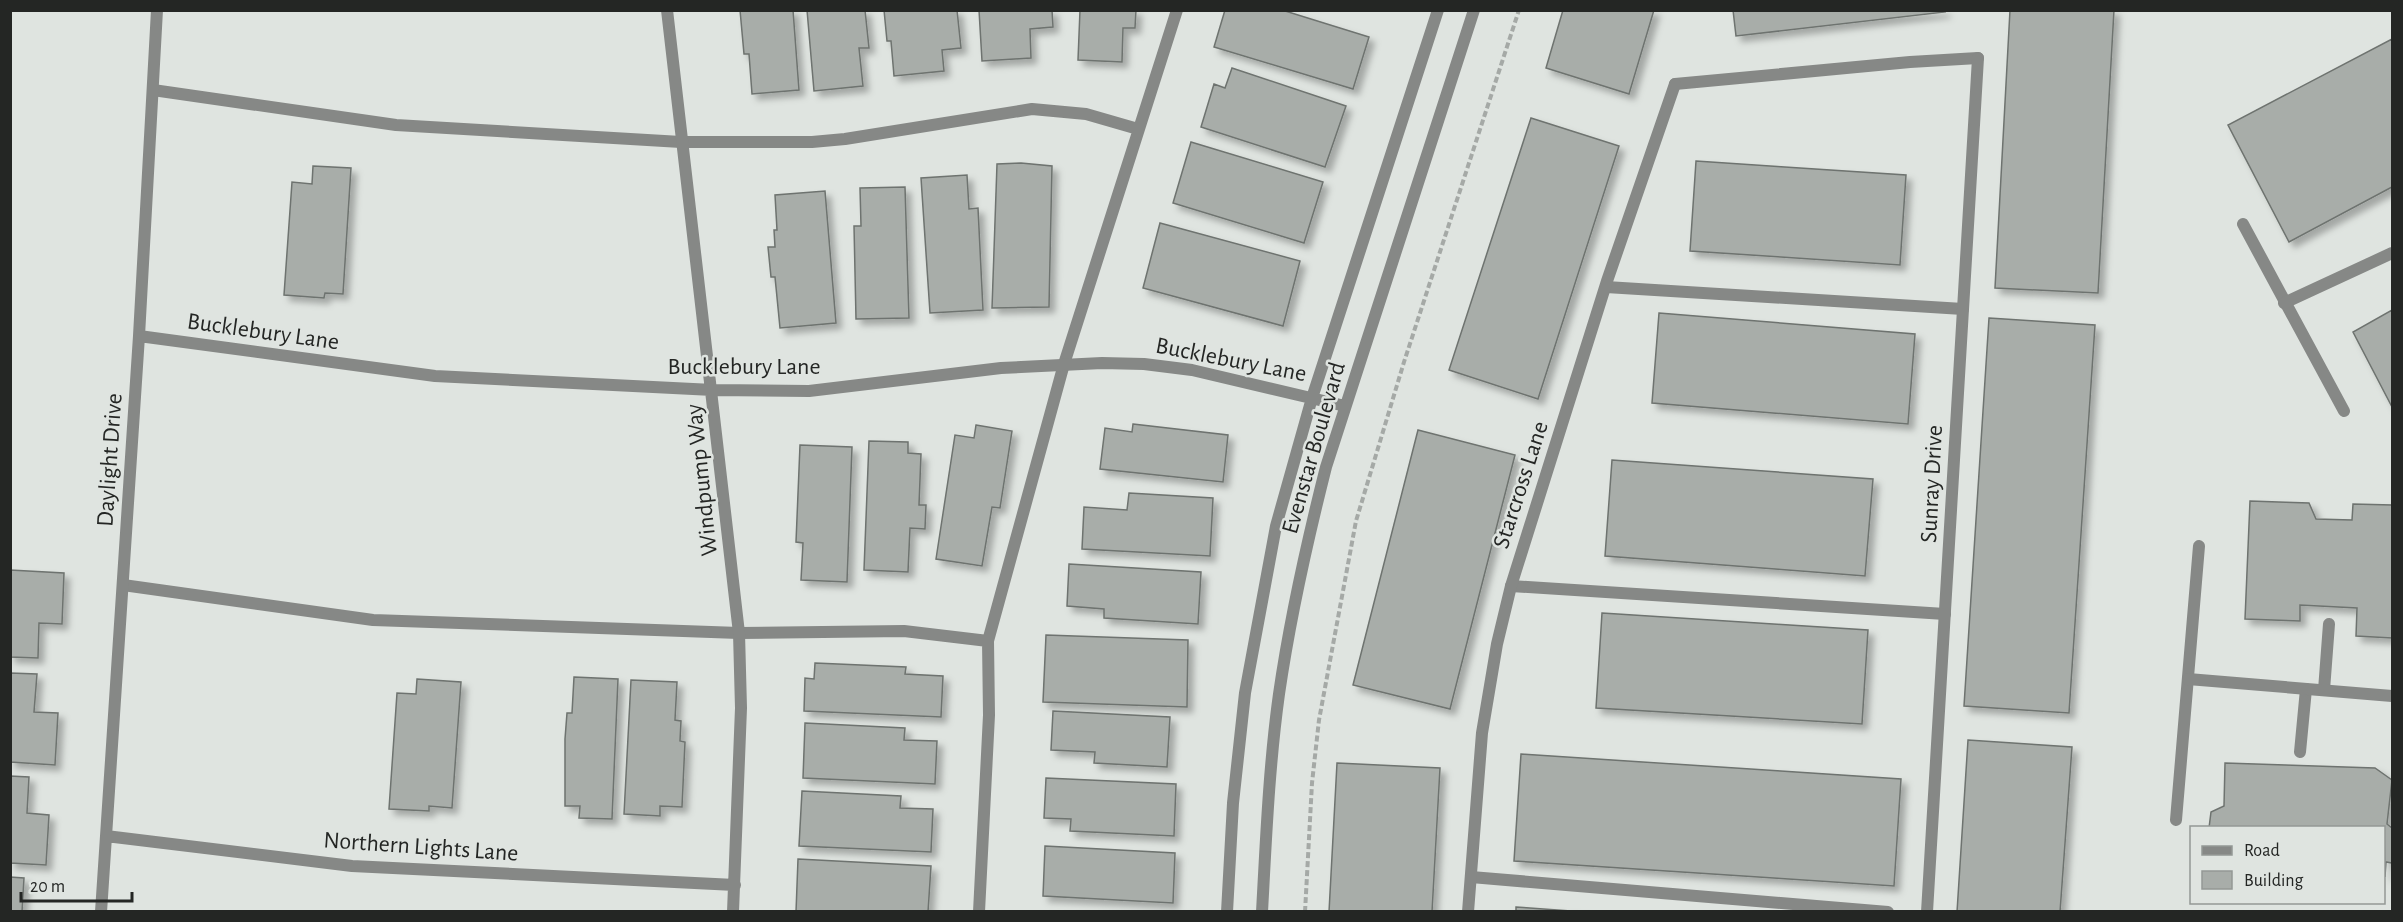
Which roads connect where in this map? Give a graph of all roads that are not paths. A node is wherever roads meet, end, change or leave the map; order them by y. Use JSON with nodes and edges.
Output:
{"nodes":[{"id":1,"x":157,"y":10,"type":"edge"},
{"id":2,"x":667,"y":10,"type":"edge"},
{"id":3,"x":1177,"y":10,"type":"edge"},
{"id":4,"x":1438,"y":10,"type":"edge"},
{"id":5,"x":1474,"y":10,"type":"edge"},
{"id":6,"x":1675,"y":84,"type":"joint"},
{"id":7,"x":153,"y":90,"type":"junction"},
{"id":8,"x":1138,"y":129,"type":"junction"},
{"id":9,"x":681,"y":142,"type":"junction"},
{"id":10,"x":2243,"y":224,"type":"dead end"},
{"id":11,"x":2392,"y":253,"type":"edge"},
{"id":12,"x":1606,"y":287,"type":"junction"},
{"id":13,"x":2284,"y":303,"type":"junction"},
{"id":14,"x":1963,"y":309,"type":"junction"},
{"id":15,"x":140,"y":336,"type":"junction"},
{"id":16,"x":1064,"y":364,"type":"junction"},
{"id":17,"x":713,"y":390,"type":"junction"},
{"id":18,"x":1312,"y":398,"type":"junction"},
{"id":19,"x":1345,"y":406,"type":"junction"},
{"id":20,"x":2344,"y":411,"type":"dead end"},
{"id":21,"x":2199,"y":546,"type":"dead end"},
{"id":22,"x":123,"y":585,"type":"junction"},
{"id":23,"x":1511,"y":586,"type":"junction"},
{"id":24,"x":1945,"y":614,"type":"junction"},
{"id":25,"x":2330,"y":624,"type":"dead end"},
{"id":26,"x":739,"y":633,"type":"junction"},
{"id":27,"x":988,"y":641,"type":"junction"},
{"id":28,"x":2188,"y":679,"type":"junction"},
{"id":29,"x":2306,"y":689,"type":"junction"},
{"id":30,"x":2324,"y":690,"type":"junction"},
{"id":31,"x":2392,"y":696,"type":"edge"},
{"id":32,"x":2300,"y":752,"type":"dead end"},
{"id":33,"x":2176,"y":820,"type":"dead end"},
{"id":34,"x":106,"y":836,"type":"junction"},
{"id":35,"x":1471,"y":877,"type":"junction"},
{"id":36,"x":735,"y":885,"type":"junction"},
{"id":37,"x":100,"y":912,"type":"edge"},
{"id":38,"x":733,"y":912,"type":"edge"},
{"id":39,"x":979,"y":912,"type":"edge"},
{"id":40,"x":1227,"y":912,"type":"edge"},
{"id":41,"x":1262,"y":912,"type":"edge"},
{"id":42,"x":1468,"y":912,"type":"edge"},
{"id":43,"x":1888,"y":912,"type":"edge"},
{"id":44,"x":1927,"y":912,"type":"edge"}],
"edges":[{"from":1,"to":7,"type":"street","name":"Daylight Drive"},
{"from":2,"to":9,"type":"street","name":"Windpump Way"},
{"from":3,"to":8,"type":"street"},
{"from":4,"to":18,"type":"street","name":"Evenstar Boulevard"},
{"from":5,"to":19,"type":"street","name":"Evenstar Boulevard"},
{"from":6,"to":12,"type":"street","name":"Starcross Lane"},
{"from":6,"to":14,"type":"street","name":"Sunray Drive"},
{"from":7,"to":9,"type":"street"},
{"from":7,"to":15,"type":"street","name":"Daylight Drive"},
{"from":8,"to":9,"type":"street"},
{"from":8,"to":16,"type":"street"},
{"from":9,"to":17,"type":"street","name":"Windpump Way"},
{"from":10,"to":13,"type":"street"},
{"from":11,"to":13,"type":"street"},
{"from":12,"to":14,"type":"street"},
{"from":12,"to":23,"type":"street","name":"Starcross Lane"},
{"from":13,"to":20,"type":"street"},
{"from":14,"to":24,"type":"street","name":"Sunray Drive"},
{"from":15,"to":17,"type":"street","name":"Bucklebury Lane"},
{"from":15,"to":22,"type":"street","name":"Daylight Drive"},
{"from":16,"to":17,"type":"street","name":"Bucklebury Lane"},
{"from":16,"to":18,"type":"street","name":"Bucklebury Lane"},
{"from":16,"to":27,"type":"street"},
{"from":17,"to":26,"type":"street","name":"Windpump Way"},
{"from":18,"to":19,"type":"street","name":"Bucklebury Lane"},
{"from":18,"to":40,"type":"street","name":"Evenstar Boulevard"},
{"from":19,"to":41,"type":"street","name":"Evenstar Boulevard"},
{"from":21,"to":28,"type":"street"},
{"from":22,"to":26,"type":"street"},
{"from":22,"to":34,"type":"street","name":"Daylight Drive"},
{"from":23,"to":24,"type":"street"},
{"from":23,"to":35,"type":"street","name":"Starcross Lane"},
{"from":24,"to":44,"type":"street","name":"Sunray Drive"},
{"from":25,"to":30,"type":"street"},
{"from":26,"to":27,"type":"street"},
{"from":26,"to":36,"type":"street","name":"Windpump Way"},
{"from":27,"to":39,"type":"street"},
{"from":28,"to":29,"type":"street"},
{"from":28,"to":33,"type":"street"},
{"from":29,"to":30,"type":"street"},
{"from":29,"to":32,"type":"street"},
{"from":30,"to":31,"type":"street"},
{"from":34,"to":36,"type":"street","name":"Northern Lights Lane"},
{"from":34,"to":37,"type":"street","name":"Daylight Drive"},
{"from":35,"to":42,"type":"street","name":"Starcross Lane"},
{"from":35,"to":43,"type":"street"},
{"from":36,"to":38,"type":"street","name":"Windpump Way"}]}
